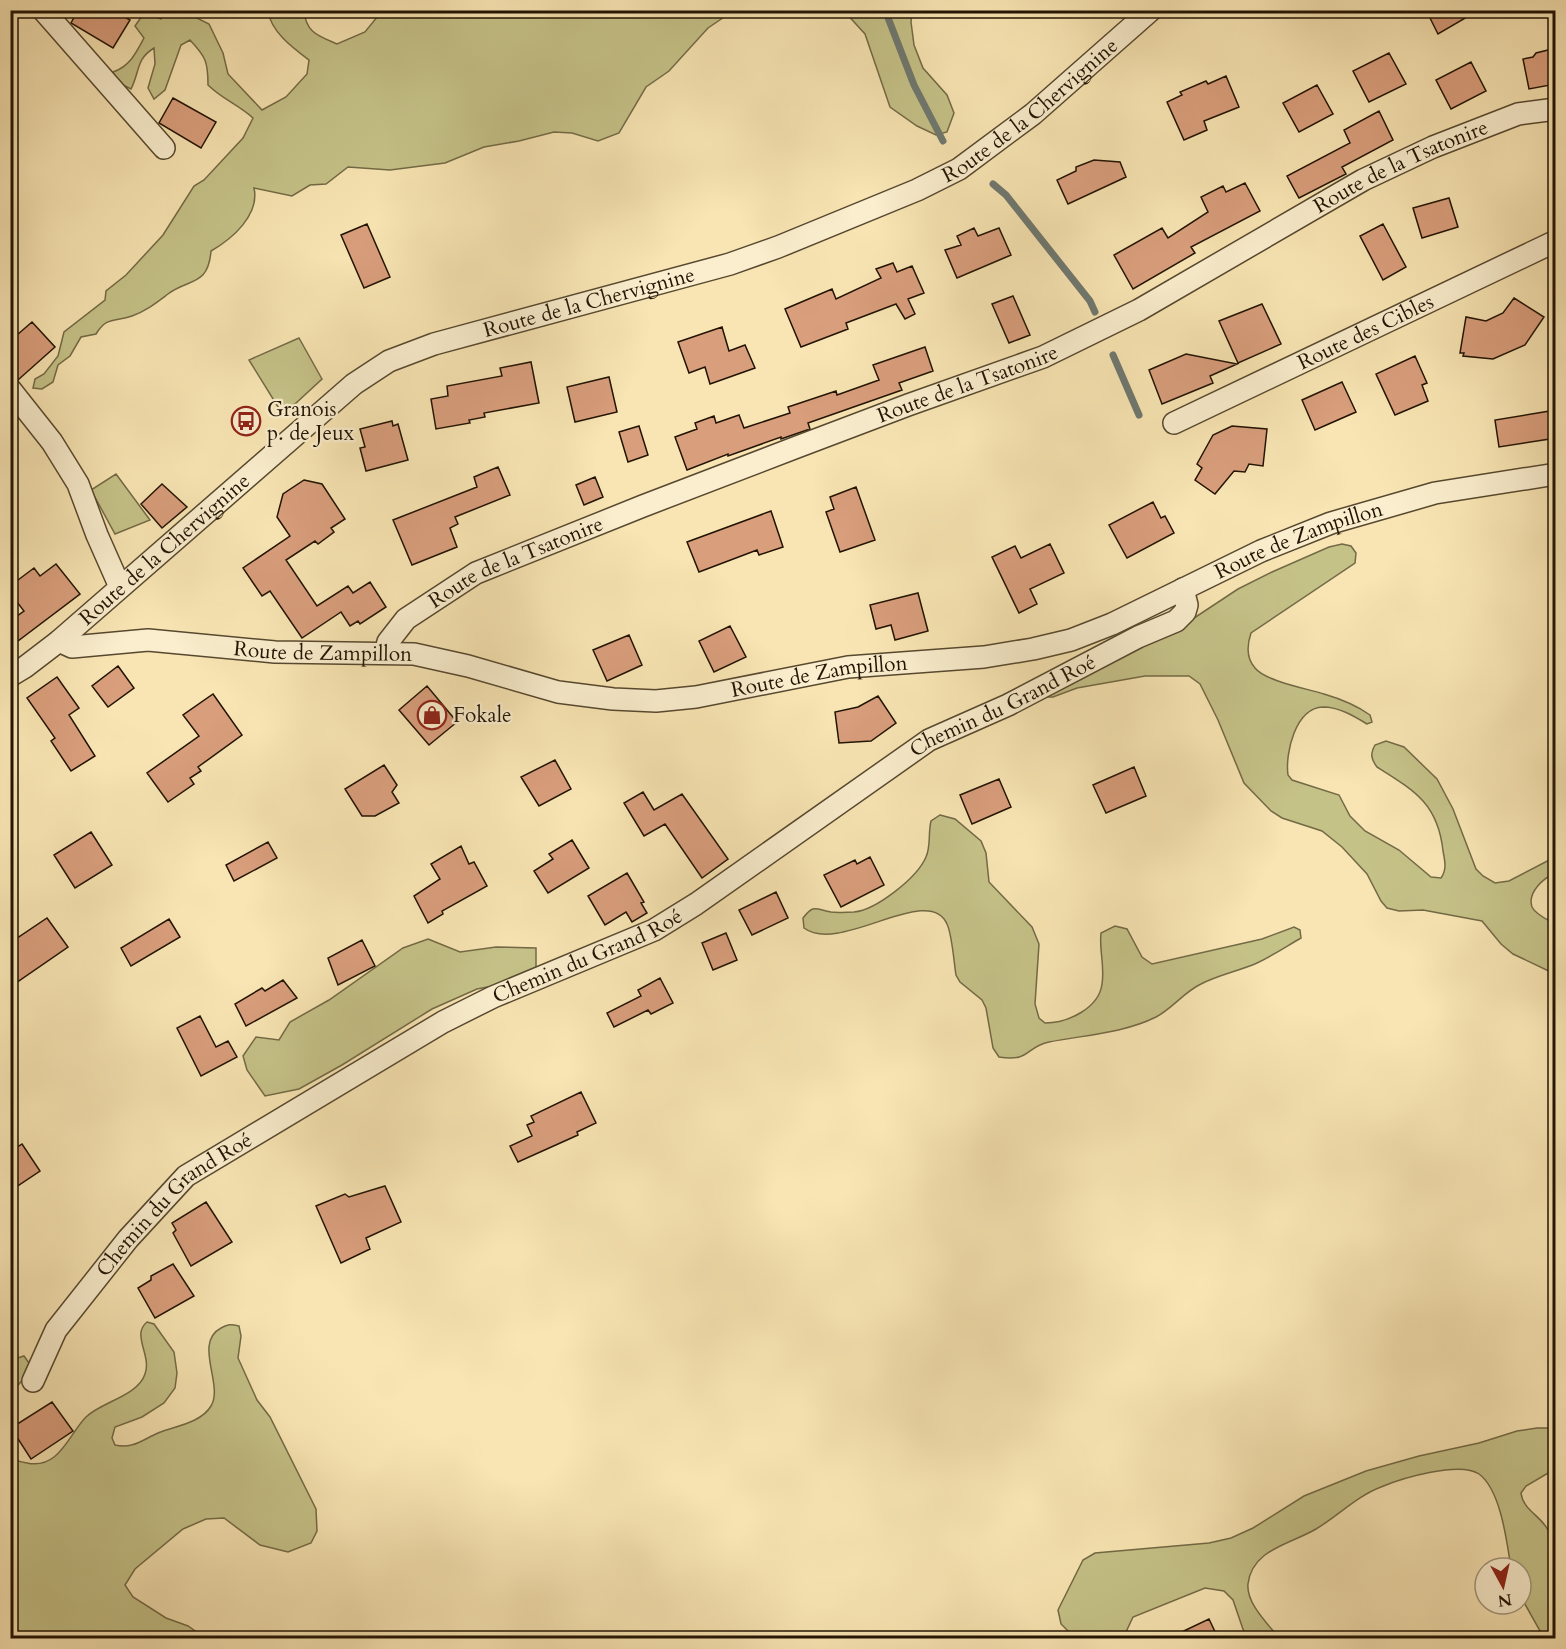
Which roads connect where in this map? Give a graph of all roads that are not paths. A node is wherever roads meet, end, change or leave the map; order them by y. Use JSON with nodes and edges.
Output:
{"nodes":[{"id":1,"x":44,"y":10,"type":"edge"},
{"id":2,"x":1151,"y":10,"type":"edge"},
{"id":3,"x":1556,"y":110,"type":"edge"},
{"id":4,"x":164,"y":148,"type":"dead end"},
{"id":5,"x":1556,"y":241,"type":"edge"},
{"id":6,"x":10,"y":389,"type":"edge"},
{"id":7,"x":1174,"y":423,"type":"dead end"},
{"id":8,"x":1556,"y":474,"type":"edge"},
{"id":9,"x":120,"y":586,"type":"junction"},
{"id":10,"x":1183,"y":589,"type":"junction"},
{"id":11,"x":59,"y":641,"type":"junction"},
{"id":12,"x":385,"y":653,"type":"junction"},
{"id":13,"x":10,"y":676,"type":"edge"},
{"id":14,"x":33,"y":1381,"type":"dead end"}],
"edges":[{"from":1,"to":4,"type":"street"},
{"from":2,"to":9,"type":"street","name":"Route de la Chervignine"},
{"from":3,"to":12,"type":"street","name":"Route de la Tsatonire"},
{"from":5,"to":7,"type":"street","name":"Route des Cibles"},
{"from":6,"to":9,"type":"street"},
{"from":8,"to":10,"type":"street","name":"Route de Zampillon"},
{"from":9,"to":11,"type":"street","name":"Route de la Chervignine"},
{"from":10,"to":12,"type":"street","name":"Route de Zampillon"},
{"from":10,"to":14,"type":"street","name":"Chemin du Grand Roé"},
{"from":11,"to":12,"type":"street","name":"Route de Zampillon"},
{"from":11,"to":13,"type":"street","name":"Route de la Chervignine"}]}
